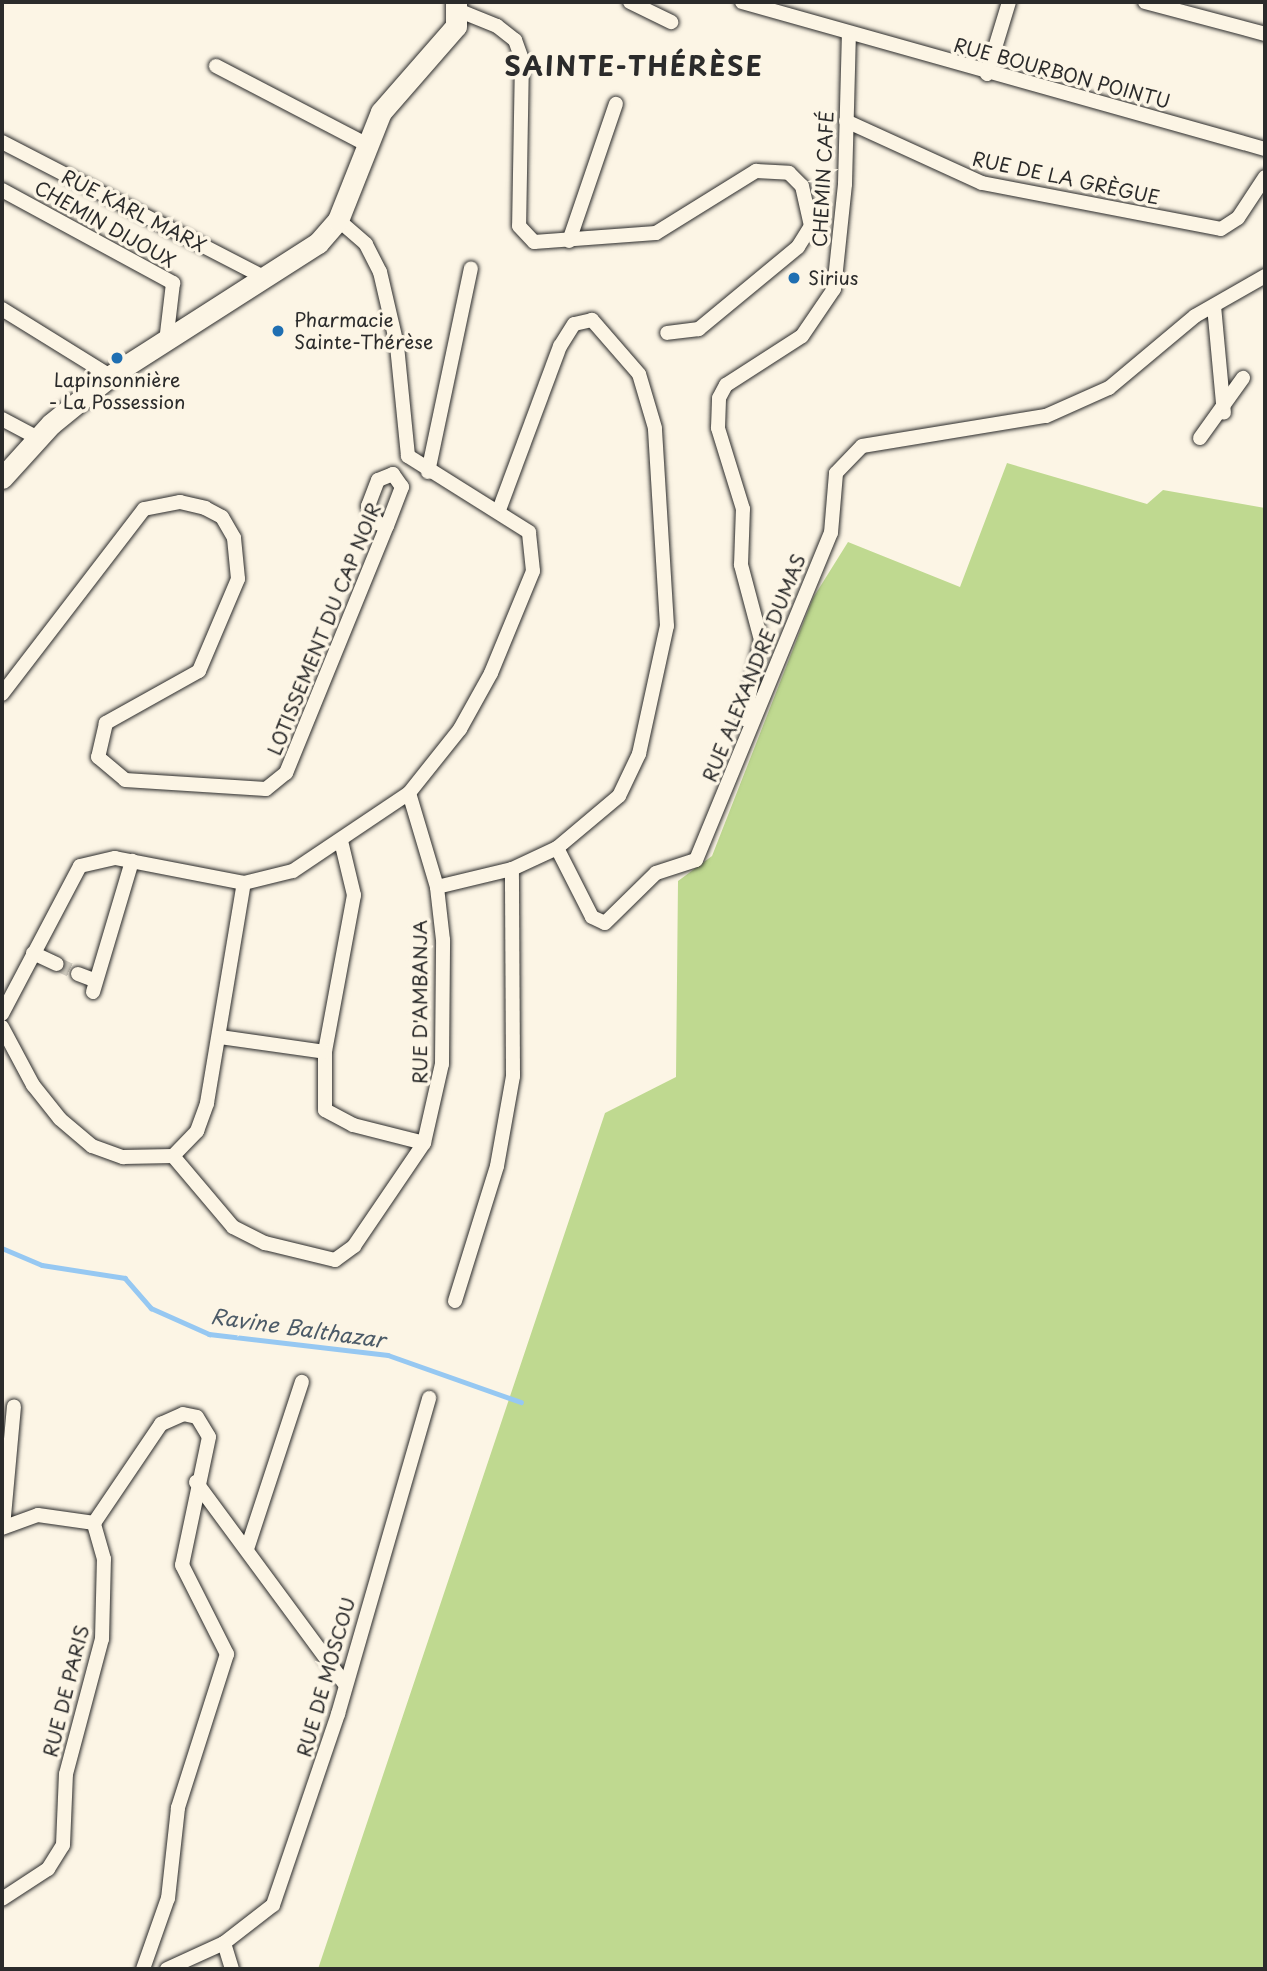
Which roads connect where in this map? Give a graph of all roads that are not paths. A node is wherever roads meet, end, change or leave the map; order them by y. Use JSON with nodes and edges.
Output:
{"nodes":[{"id":1,"x":630,"y":2,"type":"edge"},
{"id":2,"x":742,"y":2,"type":"edge"},
{"id":3,"x":1009,"y":2,"type":"edge"},
{"id":4,"x":1145,"y":2,"type":"edge"},
{"id":5,"x":458,"y":7,"type":"edge"},
{"id":6,"x":671,"y":22,"type":"dead end"},
{"id":7,"x":849,"y":34,"type":"junction"},
{"id":8,"x":1265,"y":34,"type":"edge"},
{"id":9,"x":216,"y":66,"type":"dead end"},
{"id":10,"x":987,"y":74,"type":"junction"},
{"id":11,"x":616,"y":104,"type":"dead end"},
{"id":12,"x":846,"y":121,"type":"junction"},
{"id":13,"x":2,"y":142,"type":"edge"},
{"id":14,"x":368,"y":145,"type":"junction"},
{"id":15,"x":1265,"y":149,"type":"edge"},
{"id":16,"x":1265,"y":177,"type":"edge"},
{"id":17,"x":2,"y":190,"type":"edge"},
{"id":18,"x":338,"y":220,"type":"junction"},
{"id":19,"x":569,"y":241,"type":"junction"},
{"id":20,"x":471,"y":268,"type":"dead end"},
{"id":21,"x":1265,"y":276,"type":"edge"},
{"id":22,"x":267,"y":279,"type":"junction"},
{"id":23,"x":1214,"y":306,"type":"junction"},
{"id":24,"x":2,"y":309,"type":"edge"},
{"id":25,"x":667,"y":333,"type":"dead end"},
{"id":26,"x":166,"y":341,"type":"junction"},
{"id":27,"x":110,"y":376,"type":"junction"},
{"id":28,"x":1243,"y":379,"type":"dead end"},
{"id":29,"x":1224,"y":413,"type":"junction"},
{"id":30,"x":2,"y":419,"type":"edge"},
{"id":31,"x":37,"y":438,"type":"junction"},
{"id":32,"x":1200,"y":438,"type":"dead end"},
{"id":33,"x":428,"y":472,"type":"junction"},
{"id":34,"x":2,"y":478,"type":"edge"},
{"id":35,"x":499,"y":510,"type":"junction"},
{"id":36,"x":387,"y":526,"type":"junction"},
{"id":37,"x":2,"y":694,"type":"edge"},
{"id":38,"x":736,"y":755,"type":"junction"},
{"id":39,"x":409,"y":793,"type":"junction"},
{"id":40,"x":341,"y":841,"type":"junction"},
{"id":41,"x":557,"y":848,"type":"junction"},
{"id":42,"x":132,"y":862,"type":"junction"},
{"id":43,"x":512,"y":869,"type":"junction"},
{"id":44,"x":244,"y":883,"type":"junction"},
{"id":45,"x":437,"y":887,"type":"junction"},
{"id":46,"x":33,"y":953,"type":"junction"},
{"id":47,"x":57,"y":964,"type":"tunnel mouth"},
{"id":48,"x":78,"y":974,"type":"tunnel mouth"},
{"id":49,"x":2,"y":1014,"type":"edge"},
{"id":50,"x":2,"y":1027,"type":"edge"},
{"id":51,"x":220,"y":1037,"type":"junction"},
{"id":52,"x":325,"y":1052,"type":"junction"},
{"id":53,"x":424,"y":1143,"type":"junction"},
{"id":54,"x":173,"y":1156,"type":"junction"},
{"id":55,"x":455,"y":1301,"type":"dead end"},
{"id":56,"x":302,"y":1381,"type":"dead end"},
{"id":57,"x":429,"y":1398,"type":"dead end"},
{"id":58,"x":13,"y":1406,"type":"dead end"},
{"id":59,"x":196,"y":1482,"type":"junction"},
{"id":60,"x":94,"y":1523,"type":"junction"},
{"id":61,"x":2,"y":1527,"type":"edge"},
{"id":62,"x":247,"y":1549,"type":"junction"},
{"id":63,"x":344,"y":1683,"type":"junction"},
{"id":64,"x":2,"y":1899,"type":"edge"},
{"id":65,"x":224,"y":1943,"type":"junction"},
{"id":66,"x":144,"y":1969,"type":"edge"},
{"id":67,"x":167,"y":1969,"type":"edge"},
{"id":68,"x":232,"y":1969,"type":"edge"}],
"edges":[{"from":1,"to":6,"type":"street"},
{"from":2,"to":7,"type":"street"},
{"from":3,"to":10,"type":"street"},
{"from":4,"to":8,"type":"street"},
{"from":5,"to":14,"type":"main road"},
{"from":5,"to":19,"type":"street"},
{"from":7,"to":10,"type":"street","name":"RUE BOURBON POINTU"},
{"from":7,"to":12,"type":"street","name":"CHEMIN CAFÉ"},
{"from":9,"to":14,"type":"street"},
{"from":10,"to":15,"type":"street","name":"RUE BOURBON POINTU"},
{"from":11,"to":19,"type":"street"},
{"from":12,"to":16,"type":"street","name":"RUE DE LA GRÈGUE"},
{"from":12,"to":38,"type":"street","name":"CHEMIN CAFÉ"},
{"from":13,"to":22,"type":"street","name":"RUE KARL MARX"},
{"from":14,"to":18,"type":"main road"},
{"from":17,"to":26,"type":"street","name":"CHEMIN DIJOUX"},
{"from":18,"to":22,"type":"main road"},
{"from":18,"to":33,"type":"street"},
{"from":19,"to":25,"type":"street"},
{"from":20,"to":33,"type":"street"},
{"from":21,"to":23,"type":"street","name":"RUE ALEXANDRE DUMAS"},
{"from":22,"to":26,"type":"main road"},
{"from":23,"to":29,"type":"street"},
{"from":23,"to":38,"type":"street","name":"RUE ALEXANDRE DUMAS"},
{"from":24,"to":27,"type":"street"},
{"from":26,"to":27,"type":"main road"},
{"from":27,"to":31,"type":"main road"},
{"from":28,"to":29,"type":"street"},
{"from":29,"to":32,"type":"street"},
{"from":30,"to":31,"type":"street"},
{"from":31,"to":34,"type":"main road"},
{"from":33,"to":35,"type":"street"},
{"from":35,"to":39,"type":"street"},
{"from":35,"to":41,"type":"street"},
{"from":36,"to":36,"type":"street","name":"LOTISSEMENT DU CAP NOIR"},
{"from":36,"to":37,"type":"street","name":"LOTISSEMENT DU CAP NOIR"},
{"from":38,"to":41,"type":"street","name":"RUE ALEXANDRE DUMAS"},
{"from":39,"to":40,"type":"street"},
{"from":39,"to":45,"type":"street","name":"RUE D'AMBANJA"},
{"from":40,"to":44,"type":"street"},
{"from":40,"to":52,"type":"street"},
{"from":41,"to":43,"type":"street"},
{"from":42,"to":44,"type":"street"},
{"from":42,"to":46,"type":"street"},
{"from":42,"to":48,"type":"street"},
{"from":43,"to":45,"type":"street"},
{"from":43,"to":55,"type":"street"},
{"from":44,"to":51,"type":"street"},
{"from":45,"to":53,"type":"street","name":"RUE D'AMBANJA"},
{"from":46,"to":47,"type":"street"},
{"from":46,"to":49,"type":"street"},
{"from":50,"to":54,"type":"street"},
{"from":51,"to":52,"type":"street"},
{"from":51,"to":54,"type":"street"},
{"from":52,"to":53,"type":"street"},
{"from":53,"to":54,"type":"street","name":"RUE D'AMBANJA"},
{"from":56,"to":62,"type":"street"},
{"from":57,"to":63,"type":"street","name":"RUE DE MOSCOU"},
{"from":58,"to":61,"type":"street"},
{"from":59,"to":60,"type":"street"},
{"from":59,"to":62,"type":"street"},
{"from":59,"to":66,"type":"street"},
{"from":60,"to":61,"type":"street"},
{"from":60,"to":64,"type":"street","name":"RUE DE PARIS"},
{"from":62,"to":63,"type":"street"},
{"from":63,"to":65,"type":"street","name":"RUE DE MOSCOU"},
{"from":65,"to":67,"type":"street","name":"RUE DE MOSCOU"},
{"from":65,"to":68,"type":"street"}]}
